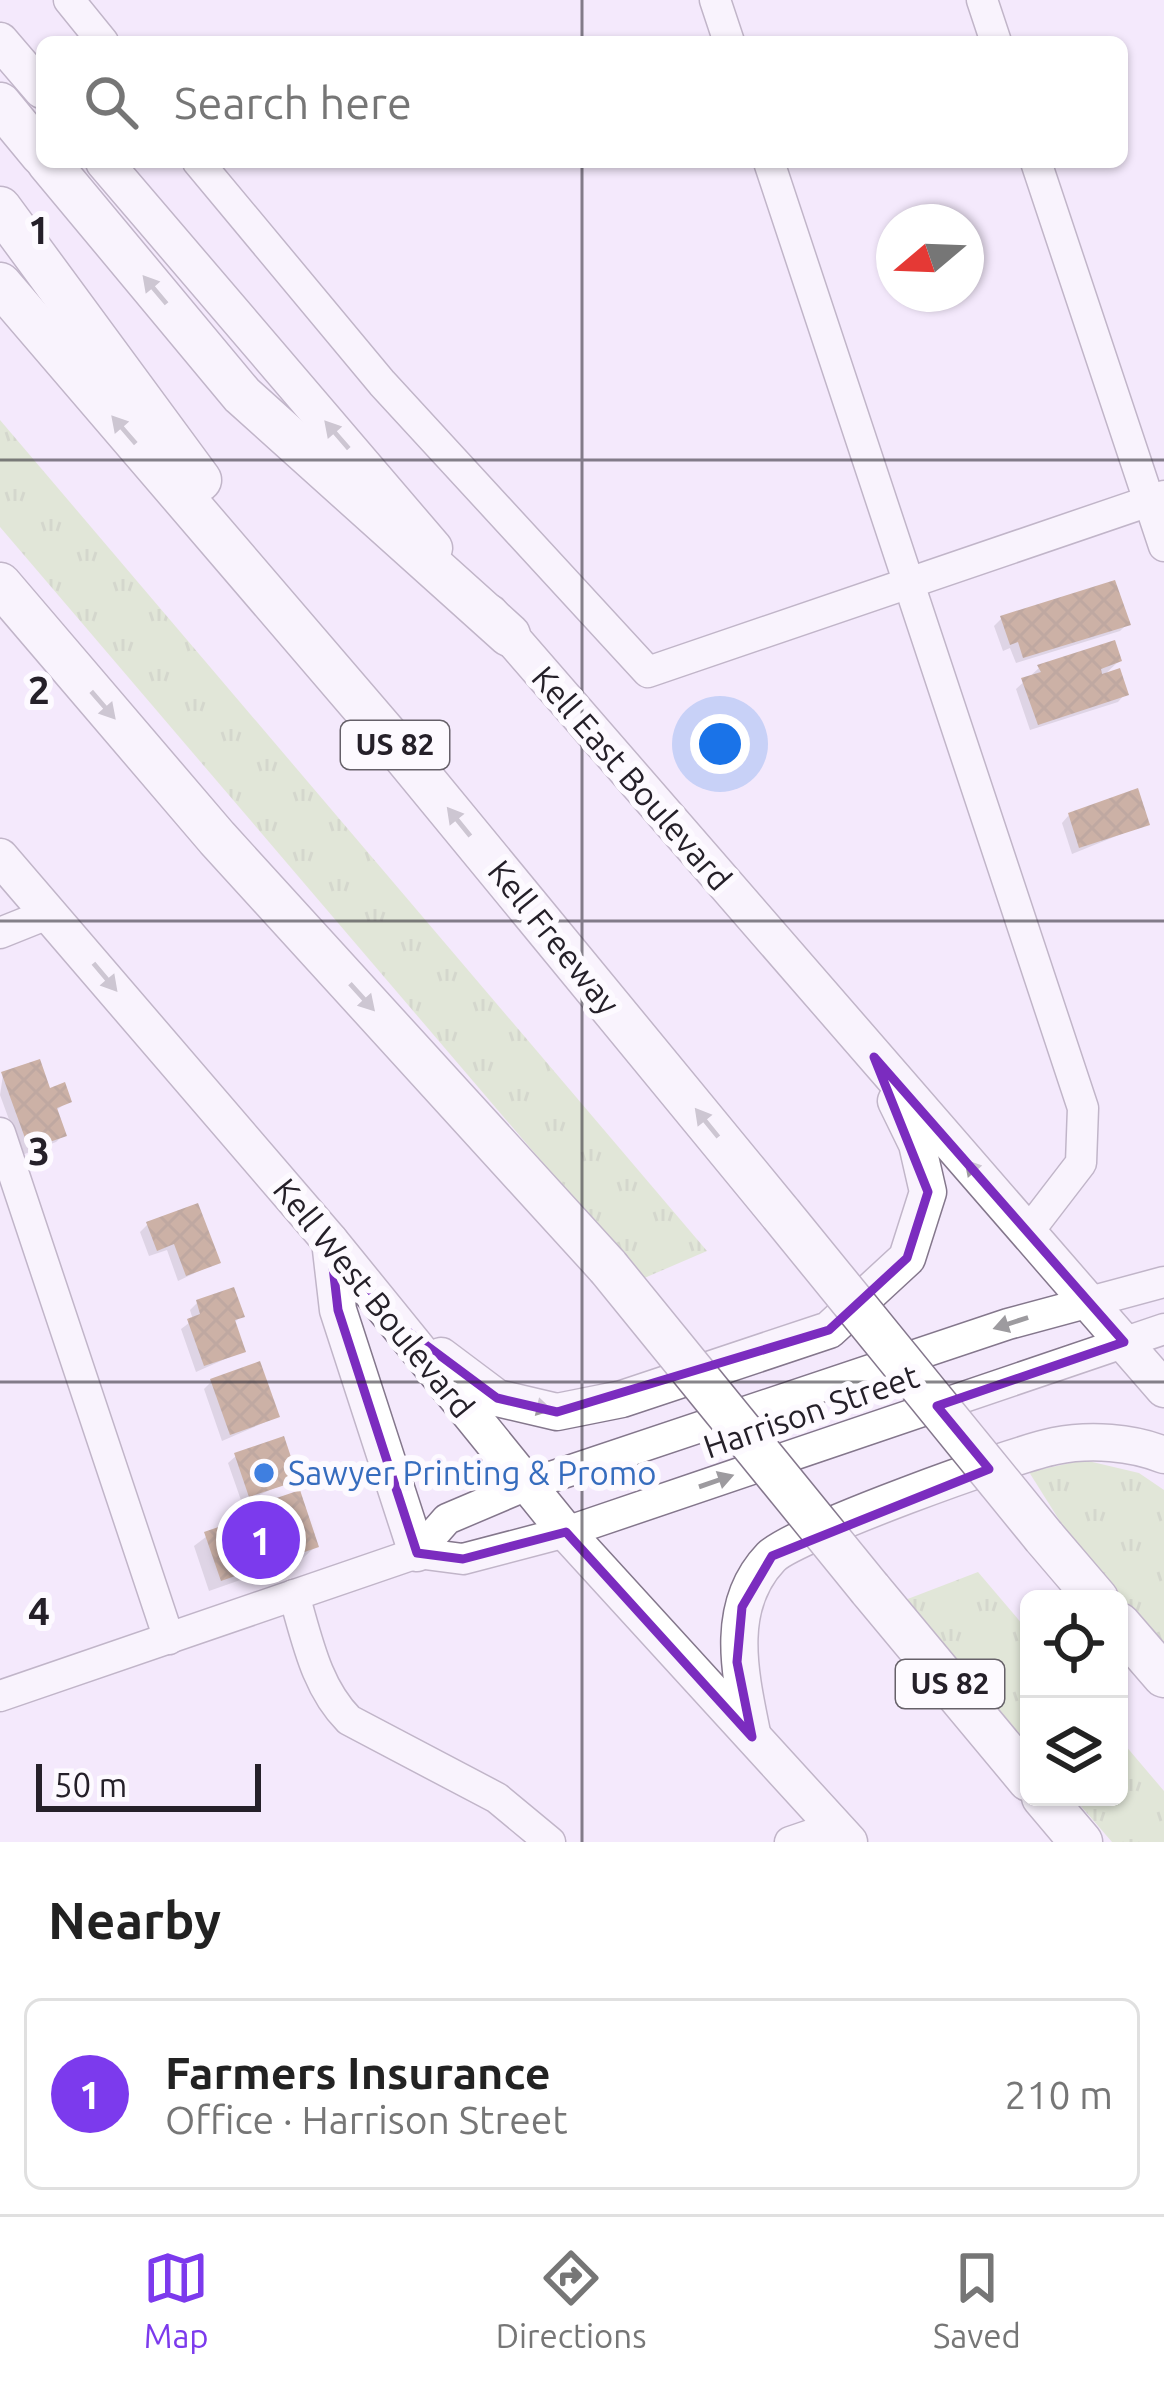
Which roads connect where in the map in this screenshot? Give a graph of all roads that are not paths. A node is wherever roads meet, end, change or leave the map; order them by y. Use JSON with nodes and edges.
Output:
{"nodes":[{"id":1,"x":69,"y":0,"type":"edge"},
{"id":2,"x":715,"y":0,"type":"edge"},
{"id":3,"x":982,"y":0,"type":"edge"},
{"id":4,"x":98,"y":36,"type":"edge"},
{"id":5,"x":727,"y":36,"type":"edge"},
{"id":6,"x":994,"y":36,"type":"edge"},
{"id":7,"x":0,"y":40,"type":"edge"},
{"id":8,"x":36,"y":83,"type":"edge"},
{"id":9,"x":0,"y":104,"type":"edge"},
{"id":10,"x":36,"y":148,"type":"edge"},
{"id":11,"x":53,"y":168,"type":"edge"},
{"id":12,"x":109,"y":168,"type":"edge"},
{"id":13,"x":204,"y":168,"type":"edge"},
{"id":14,"x":771,"y":168,"type":"edge"},
{"id":15,"x":1038,"y":168,"type":"edge"},
{"id":16,"x":0,"y":208,"type":"edge"},
{"id":17,"x":0,"y":284,"type":"edge"},
{"id":18,"x":1156,"y":499,"type":"edge"},
{"id":19,"x":1164,"y":546,"type":"edge"},
{"id":20,"x":910,"y":583,"type":"junction"},
{"id":21,"x":0,"y":584,"type":"edge"},
{"id":22,"x":509,"y":635,"type":"junction"},
{"id":23,"x":397,"y":747,"type":"junction"},
{"id":24,"x":0,"y":857,"type":"edge"},
{"id":25,"x":50,"y":913,"type":"junction"},
{"id":26,"x":0,"y":933,"type":"edge"},
{"id":27,"x":874,"y":1057,"type":"junction"},
{"id":28,"x":0,"y":1133,"type":"edge"},
{"id":29,"x":1028,"y":1232,"type":"junction"},
{"id":30,"x":330,"y":1241,"type":"junction"},
{"id":31,"x":1164,"y":1282,"type":"edge"},
{"id":32,"x":1087,"y":1300,"type":"junction"},
{"id":33,"x":399,"y":1325,"type":"junction"},
{"id":34,"x":1164,"y":1329,"type":"edge"},
{"id":35,"x":1124,"y":1342,"type":"junction"},
{"id":36,"x":1164,"y":1389,"type":"edge"},
{"id":37,"x":1164,"y":1456,"type":"edge"},
{"id":38,"x":527,"y":1485,"type":"junction"},
{"id":39,"x":566,"y":1532,"type":"junction"},
{"id":40,"x":417,"y":1553,"type":"junction"},
{"id":41,"x":1089,"y":1590,"type":"edge"},
{"id":42,"x":294,"y":1595,"type":"junction"},
{"id":43,"x":1128,"y":1634,"type":"edge"},
{"id":44,"x":169,"y":1639,"type":"junction"},
{"id":45,"x":1164,"y":1676,"type":"edge"},
{"id":46,"x":0,"y":1696,"type":"edge"},
{"id":47,"x":752,"y":1736,"type":"junction"},
{"id":48,"x":1020,"y":1769,"type":"edge"},
{"id":49,"x":1051,"y":1806,"type":"edge"},
{"id":50,"x":842,"y":1834,"type":"edge"},
{"id":51,"x":550,"y":1842,"type":"edge"},
{"id":52,"x":790,"y":1842,"type":"edge"},
{"id":53,"x":1081,"y":1842,"type":"edge"}],
"edges":[{"from":1,"to":4,"type":"street"},
{"from":2,"to":5,"type":"street"},
{"from":3,"to":6,"type":"street"},
{"from":7,"to":8,"type":"main road"},
{"from":9,"to":10,"type":"highway"},
{"from":22,"to":11,"type":"highway","one_way":true},
{"from":22,"to":12,"type":"main road","name":"Kell East Boulevard","one_way":true},
{"from":13,"to":20,"type":"street"},
{"from":14,"to":20,"type":"street"},
{"from":15,"to":18,"type":"street"},
{"from":16,"to":23,"type":"highway"},
{"from":23,"to":17,"type":"highway","name":"Kell Freeway","number":"US 82","one_way":true},
{"from":18,"to":19,"type":"street"},
{"from":18,"to":20,"type":"street"},
{"from":20,"to":29,"type":"street"},
{"from":21,"to":48,"type":"highway","number":"US 82","one_way":true,"bridge":true},
{"from":22,"to":27,"type":"main road","name":"Kell East Boulevard"},
{"from":41,"to":23,"type":"highway","name":"Kell Freeway","number":"US 82","one_way":true,"bridge":true},
{"from":24,"to":25,"type":"main road","name":"Kell West Boulevard"},
{"from":25,"to":26,"type":"street"},
{"from":25,"to":30,"type":"main road","name":"Kell West Boulevard","one_way":true},
{"from":29,"to":27,"type":"main road","name":"Kell East Boulevard","one_way":true},
{"from":33,"to":27,"type":"main road","one_way":true},
{"from":28,"to":44,"type":"street"},
{"from":29,"to":32,"type":"main road","name":"Kell East Boulevard"},
{"from":30,"to":33,"type":"main road","name":"Kell West Boulevard"},
{"from":30,"to":40,"type":"main road"},
{"from":31,"to":32,"type":"street"},
{"from":32,"to":35,"type":"main road","name":"Kell East Boulevard"},
{"from":32,"to":38,"type":"street","one_way":true},
{"from":33,"to":38,"type":"main road","name":"Kell West Boulevard"},
{"from":34,"to":35,"type":"street","name":"Harrison Street"},
{"from":35,"to":36,"type":"main road","name":"Kell East Boulevard"},
{"from":39,"to":35,"type":"street","name":"Harrison Street","one_way":true},
{"from":37,"to":47,"type":"main road"},
{"from":38,"to":39,"type":"main road","name":"Kell West Boulevard"},
{"from":38,"to":40,"type":"street"},
{"from":39,"to":40,"type":"street","name":"Harrison Street"},
{"from":39,"to":47,"type":"main road","name":"Kell West Boulevard"},
{"from":40,"to":42,"type":"street","name":"Harrison Street"},
{"from":42,"to":44,"type":"street","name":"Harrison Street"},
{"from":42,"to":51,"type":"street"},
{"from":43,"to":45,"type":"highway"},
{"from":44,"to":46,"type":"street","name":"Harrison Street"},
{"from":47,"to":50,"type":"main road","name":"Kell West Boulevard"},
{"from":49,"to":53,"type":"highway"},
{"from":50,"to":52,"type":"street"}]}
